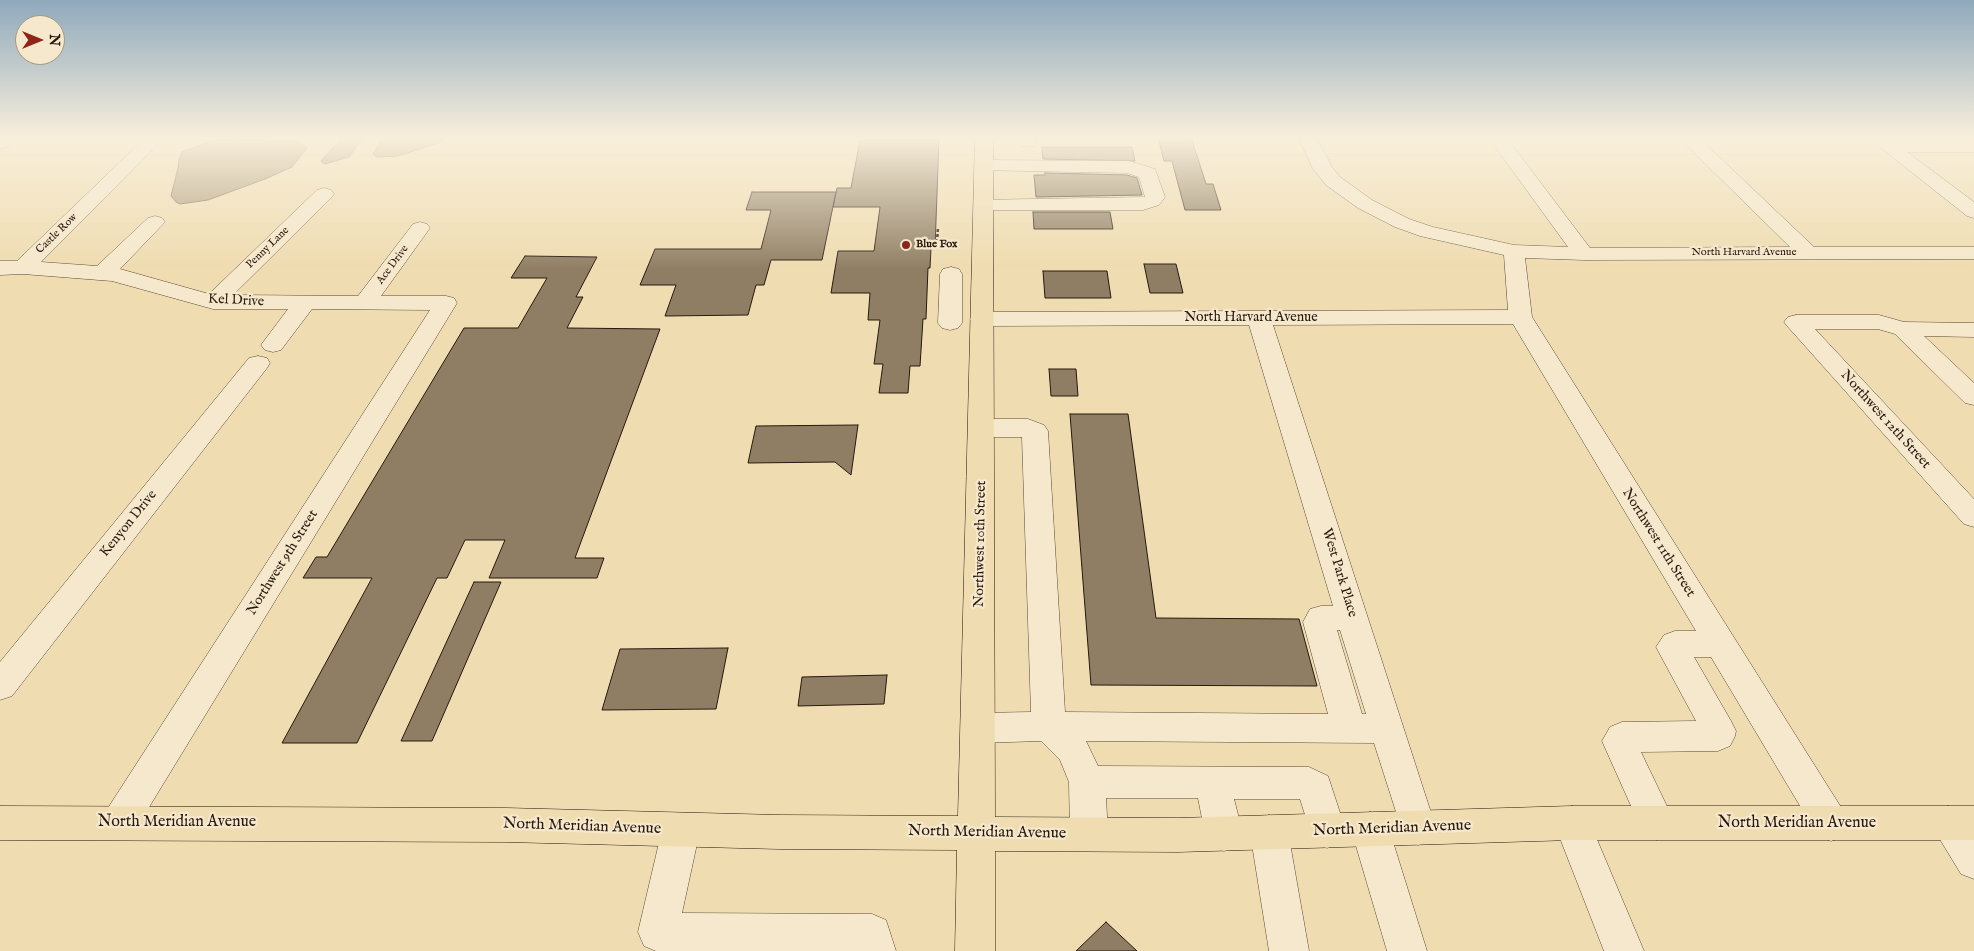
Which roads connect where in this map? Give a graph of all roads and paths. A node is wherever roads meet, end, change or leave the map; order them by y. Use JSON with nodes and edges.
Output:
{"nodes":[{"id":1,"x":111,"y":181,"type":"edge"},
{"id":2,"x":984,"y":181,"type":"edge"},
{"id":3,"x":1012,"y":181,"type":"edge"},
{"id":4,"x":1152,"y":181,"type":"edge"},
{"id":5,"x":1335,"y":181,"type":"edge"},
{"id":6,"x":1530,"y":181,"type":"edge"},
{"id":7,"x":1733,"y":181,"type":"edge"},
{"id":8,"x":1934,"y":181,"type":"edge"},
{"id":9,"x":324,"y":194,"type":"dead end"},
{"id":10,"x":984,"y":204,"type":"junction"},
{"id":11,"x":1013,"y":204,"type":"junction"},
{"id":12,"x":1974,"y":212,"type":"edge"},
{"id":13,"x":155,"y":222,"type":"dead end"},
{"id":14,"x":938,"y":227,"type":"dead end"},
{"id":15,"x":420,"y":228,"type":"dead end"},
{"id":16,"x":937,"y":242,"type":"dead end"},
{"id":17,"x":1514,"y":251,"type":"junction"},
{"id":18,"x":1807,"y":252,"type":"junction"},
{"id":19,"x":1974,"y":253,"type":"edge"},
{"id":20,"x":1584,"y":254,"type":"junction"},
{"id":21,"x":23,"y":267,"type":"junction"},
{"id":22,"x":0,"y":268,"type":"edge"},
{"id":23,"x":103,"y":273,"type":"junction"},
{"id":24,"x":951,"y":274,"type":"dead end"},
{"id":25,"x":213,"y":302,"type":"junction"},
{"id":26,"x":365,"y":302,"type":"junction"},
{"id":27,"x":305,"y":303,"type":"junction"},
{"id":28,"x":446,"y":304,"type":"joint"},
{"id":29,"x":1520,"y":317,"type":"junction"},
{"id":30,"x":1260,"y":318,"type":"junction"},
{"id":31,"x":982,"y":319,"type":"junction"},
{"id":32,"x":950,"y":323,"type":"dead end"},
{"id":33,"x":1903,"y":329,"type":"junction"},
{"id":34,"x":1964,"y":330,"type":"edge"},
{"id":35,"x":1974,"y":348,"type":"edge"},
{"id":36,"x":1974,"y":397,"type":"edge"},
{"id":37,"x":982,"y":428,"type":"junction"},
{"id":38,"x":1974,"y":517,"type":"edge"},
{"id":39,"x":1352,"y":618,"type":"junction"},
{"id":40,"x":1720,"y":644,"type":"junction"},
{"id":41,"x":0,"y":686,"type":"edge"},
{"id":42,"x":1049,"y":726,"type":"junction"},
{"id":43,"x":978,"y":728,"type":"junction"},
{"id":44,"x":1349,"y":729,"type":"junction"},
{"id":45,"x":1387,"y":729,"type":"junction"},
{"id":46,"x":1087,"y":782,"type":"junction"},
{"id":47,"x":1213,"y":783,"type":"junction"},
{"id":48,"x":0,"y":823,"type":"edge"},
{"id":49,"x":119,"y":823,"type":"junction"},
{"id":50,"x":1572,"y":823,"type":"junction"},
{"id":51,"x":1961,"y":823,"type":"edge"},
{"id":52,"x":1657,"y":824,"type":"junction"},
{"id":53,"x":1831,"y":824,"type":"junction"},
{"id":54,"x":1418,"y":828,"type":"junction"},
{"id":55,"x":1370,"y":829,"type":"junction"},
{"id":56,"x":681,"y":830,"type":"junction"},
{"id":57,"x":1327,"y":831,"type":"junction"},
{"id":58,"x":977,"y":832,"type":"junction"},
{"id":59,"x":1269,"y":832,"type":"junction"},
{"id":60,"x":1089,"y":834,"type":"junction"},
{"id":61,"x":1224,"y":834,"type":"junction"},
{"id":62,"x":1974,"y":861,"type":"edge"},
{"id":63,"x":655,"y":942,"type":"edge"},
{"id":64,"x":876,"y":951,"type":"edge"},
{"id":65,"x":975,"y":951,"type":"edge"},
{"id":66,"x":1289,"y":951,"type":"edge"},
{"id":67,"x":1407,"y":951,"type":"edge"},
{"id":68,"x":1624,"y":951,"type":"edge"}],
"edges":[{"from":1,"to":21,"type":"street","name":"Castle Row"},
{"from":2,"to":10,"type":"main road","name":"Northwest 10th Street"},
{"from":3,"to":11,"type":"street"},
{"from":4,"to":11,"type":"street"},
{"from":5,"to":17,"type":"street"},
{"from":6,"to":20,"type":"street"},
{"from":7,"to":18,"type":"street"},
{"from":8,"to":12,"type":"street"},
{"from":9,"to":25,"type":"street","name":"Penny Lane"},
{"from":10,"to":11,"type":"street"},
{"from":10,"to":31,"type":"main road","name":"Northwest 10th Street"},
{"from":13,"to":23,"type":"street"},
{"from":14,"to":16,"type":"path"},
{"from":15,"to":26,"type":"street","name":"Ace Drive"},
{"from":17,"to":20,"type":"street","name":"North Harvard Avenue"},
{"from":17,"to":29,"type":"street","name":"Northwest 11th Street"},
{"from":18,"to":19,"type":"street","name":"North Harvard Avenue"},
{"from":18,"to":20,"type":"street","name":"North Harvard Avenue"},
{"from":21,"to":22,"type":"street","name":"Kel Drive"},
{"from":21,"to":23,"type":"street","name":"Kel Drive"},
{"from":23,"to":25,"type":"street","name":"Kel Drive"},
{"from":24,"to":32,"type":"street"},
{"from":25,"to":27,"type":"street","name":"Kel Drive"},
{"from":26,"to":27,"type":"street","name":"Kel Drive"},
{"from":26,"to":28,"type":"street","name":"Kel Drive"},
{"from":27,"to":41,"type":"street","name":"Kenyon Drive"},
{"from":28,"to":49,"type":"street","name":"Northwest 9th Street"},
{"from":29,"to":30,"type":"street","name":"North Harvard Avenue"},
{"from":29,"to":40,"type":"street","name":"Northwest 11th Street"},
{"from":30,"to":31,"type":"street","name":"North Harvard Avenue"},
{"from":30,"to":39,"type":"street","name":"West Park Place"},
{"from":31,"to":37,"type":"main road","name":"Northwest 10th Street"},
{"from":33,"to":34,"type":"street"},
{"from":33,"to":36,"type":"street"},
{"from":33,"to":38,"type":"street","name":"Northwest 12th Street"},
{"from":34,"to":35,"type":"street"},
{"from":37,"to":42,"type":"street"},
{"from":37,"to":43,"type":"main road","name":"Northwest 10th Street"},
{"from":39,"to":44,"type":"street"},
{"from":39,"to":45,"type":"street","name":"West Park Place"},
{"from":40,"to":52,"type":"street"},
{"from":40,"to":53,"type":"street","name":"Northwest 11th Street"},
{"from":42,"to":43,"type":"street"},
{"from":42,"to":44,"type":"street"},
{"from":42,"to":46,"type":"street"},
{"from":43,"to":58,"type":"main road","name":"Northwest 10th Street"},
{"from":44,"to":45,"type":"street"},
{"from":45,"to":54,"type":"street","name":"West Park Place"},
{"from":46,"to":47,"type":"street"},
{"from":46,"to":60,"type":"street"},
{"from":47,"to":57,"type":"street"},
{"from":47,"to":61,"type":"street"},
{"from":48,"to":49,"type":"main road","name":"North Meridian Avenue"},
{"from":49,"to":56,"type":"main road","name":"North Meridian Avenue"},
{"from":50,"to":52,"type":"main road","name":"North Meridian Avenue"},
{"from":50,"to":54,"type":"main road","name":"North Meridian Avenue"},
{"from":50,"to":68,"type":"street"},
{"from":51,"to":53,"type":"main road","name":"North Meridian Avenue"},
{"from":51,"to":62,"type":"street"},
{"from":52,"to":53,"type":"main road","name":"North Meridian Avenue"},
{"from":54,"to":55,"type":"main road","name":"North Meridian Avenue"},
{"from":55,"to":57,"type":"main road","name":"North Meridian Avenue"},
{"from":55,"to":67,"type":"street"},
{"from":56,"to":58,"type":"main road","name":"North Meridian Avenue"},
{"from":56,"to":63,"type":"street"},
{"from":57,"to":59,"type":"main road","name":"North Meridian Avenue"},
{"from":58,"to":60,"type":"main road","name":"North Meridian Avenue"},
{"from":58,"to":65,"type":"main road","name":"Northwest 10th Street"},
{"from":59,"to":61,"type":"main road","name":"North Meridian Avenue"},
{"from":59,"to":66,"type":"street"},
{"from":60,"to":61,"type":"main road","name":"North Meridian Avenue"},
{"from":63,"to":64,"type":"street"}]}
